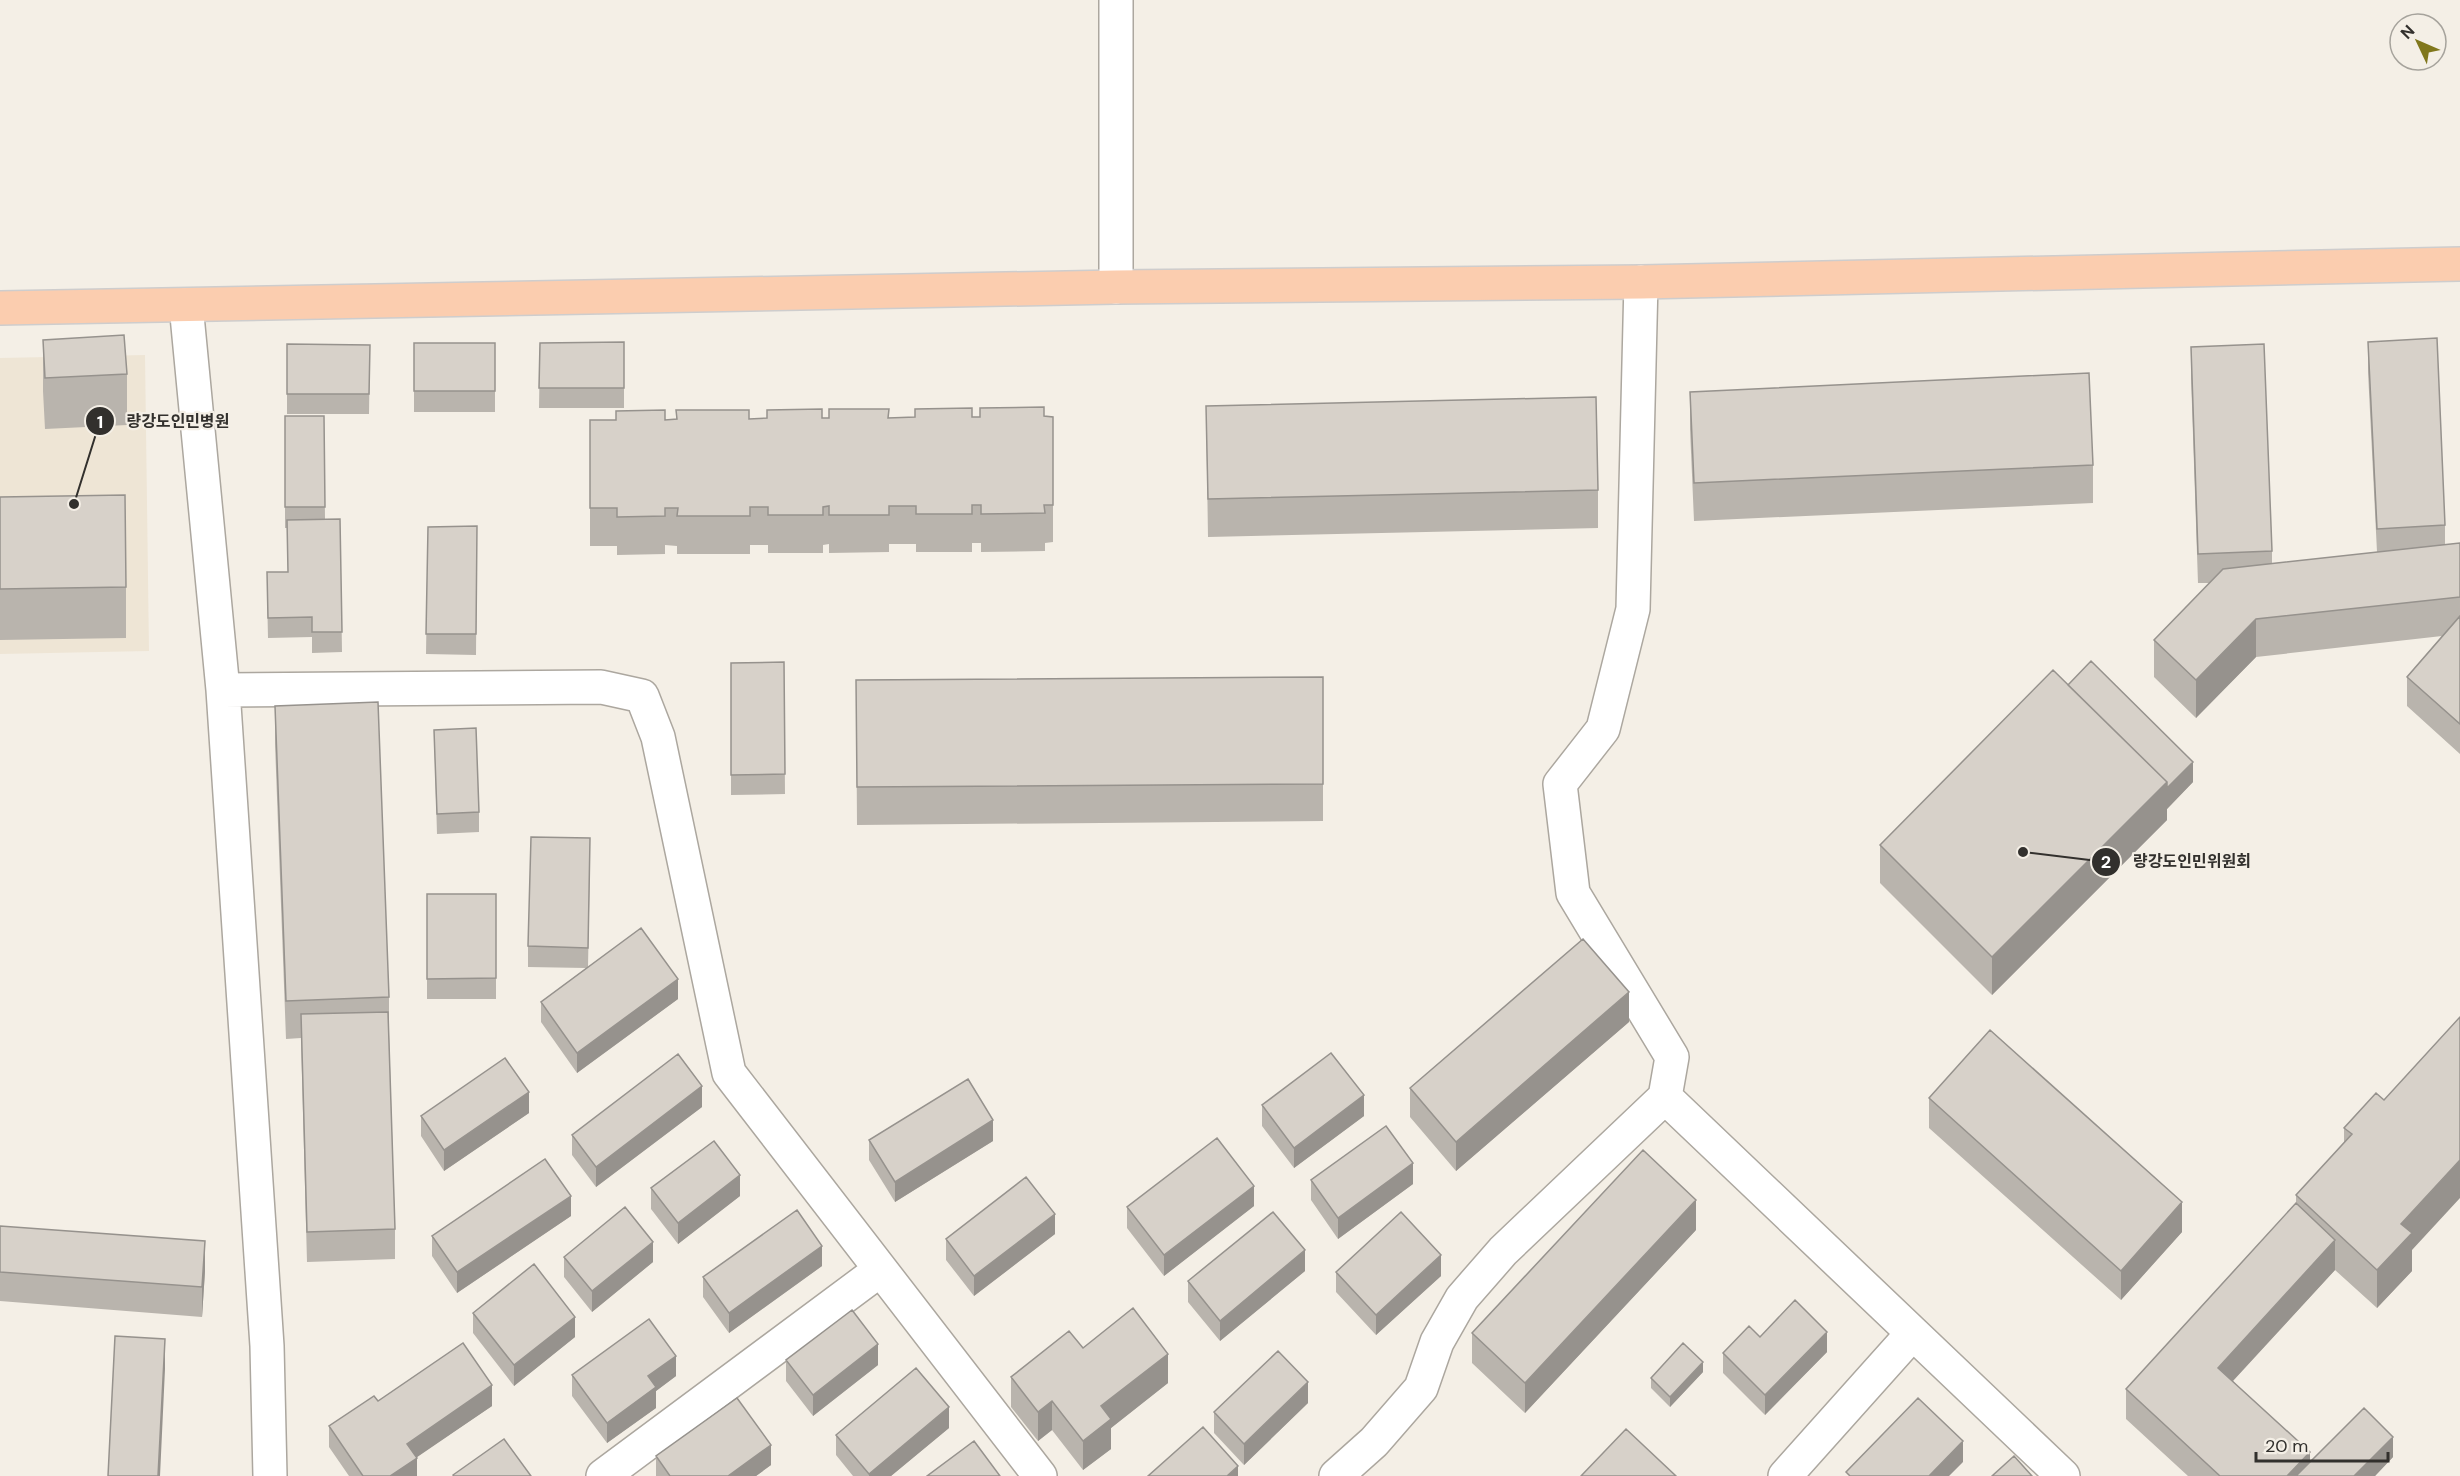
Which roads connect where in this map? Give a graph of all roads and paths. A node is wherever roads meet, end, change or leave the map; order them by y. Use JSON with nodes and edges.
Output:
{"nodes":[{"id":1,"x":1116,"y":0,"type":"edge"},
{"id":2,"x":2460,"y":264,"type":"edge"},
{"id":3,"x":1641,"y":282,"type":"junction"},
{"id":4,"x":1116,"y":287,"type":"junction"},
{"id":5,"x":186,"y":305,"type":"junction"},
{"id":6,"x":0,"y":308,"type":"edge"},
{"id":7,"x":223,"y":690,"type":"junction"},
{"id":8,"x":1665,"y":1097,"type":"junction"},
{"id":9,"x":880,"y":1270,"type":"junction"},
{"id":10,"x":1912,"y":1334,"type":"junction"},
{"id":11,"x":270,"y":1476,"type":"edge"},
{"id":12,"x":603,"y":1476,"type":"edge"},
{"id":13,"x":1040,"y":1476,"type":"edge"},
{"id":14,"x":1336,"y":1476,"type":"edge"},
{"id":15,"x":1785,"y":1476,"type":"edge"},
{"id":16,"x":2063,"y":1476,"type":"edge"}],
"edges":[{"from":1,"to":4,"type":"street"},
{"from":2,"to":3,"type":"main road"},
{"from":3,"to":4,"type":"main road"},
{"from":3,"to":8,"type":"street"},
{"from":4,"to":5,"type":"main road"},
{"from":5,"to":6,"type":"main road"},
{"from":5,"to":7,"type":"street"},
{"from":7,"to":9,"type":"street"},
{"from":7,"to":11,"type":"street"},
{"from":8,"to":10,"type":"street"},
{"from":8,"to":14,"type":"street"},
{"from":9,"to":12,"type":"street"},
{"from":9,"to":13,"type":"street"},
{"from":10,"to":15,"type":"street"},
{"from":10,"to":16,"type":"street"}]}
